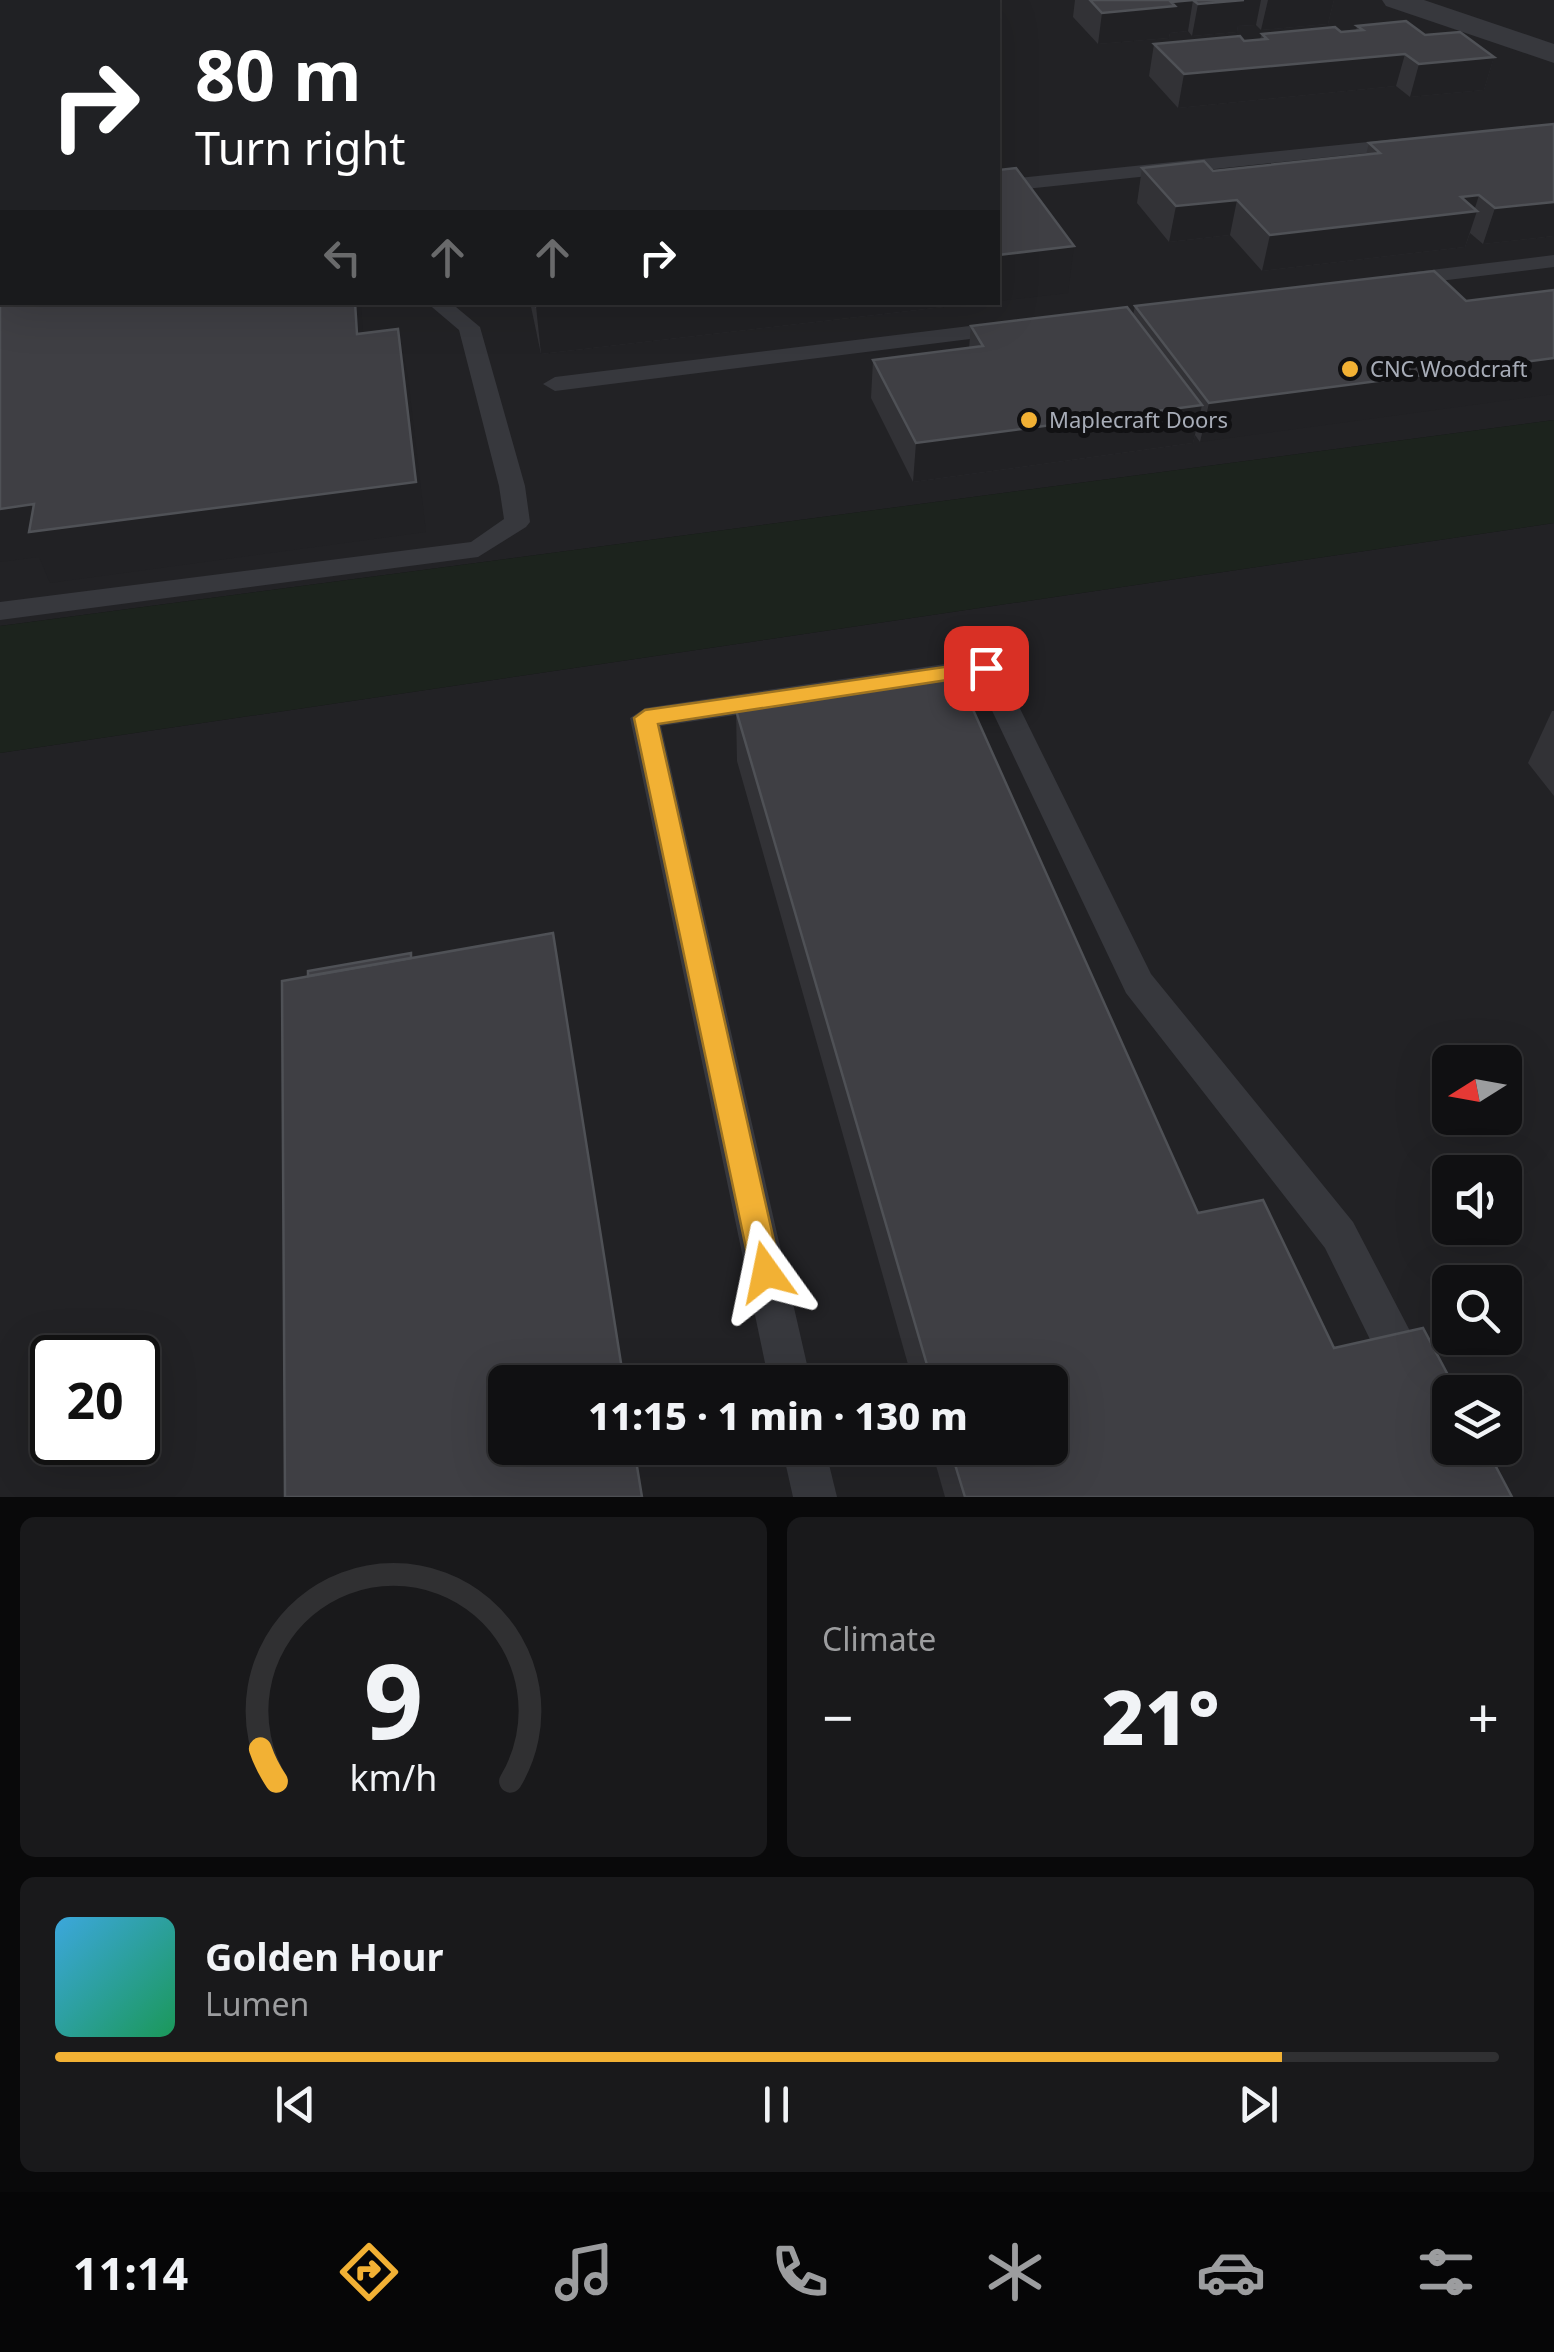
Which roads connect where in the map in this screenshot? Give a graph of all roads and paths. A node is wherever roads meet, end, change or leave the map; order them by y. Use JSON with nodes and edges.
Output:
{"nodes":[{"id":1,"x":1396,"y":0,"type":"edge"},
{"id":2,"x":1554,"y":54,"type":"edge"},
{"id":3,"x":1435,"y":141,"type":"edge"},
{"id":4,"x":1000,"y":186,"type":"edge"},
{"id":5,"x":1554,"y":261,"type":"edge"},
{"id":6,"x":1378,"y":282,"type":"edge"},
{"id":7,"x":440,"y":305,"type":"edge"},
{"id":8,"x":1025,"y":326,"type":"edge"},
{"id":9,"x":555,"y":384,"type":"dead end"},
{"id":10,"x":0,"y":611,"type":"edge"},
{"id":11,"x":786,"y":1365,"type":"edge"},
{"id":12,"x":1418,"y":1392,"type":"edge"},
{"id":13,"x":808,"y":1465,"type":"edge"},
{"id":14,"x":815,"y":1497,"type":"edge"}],
"edges":[{"from":1,"to":2,"type":"street"},
{"from":3,"to":4,"type":"lane"},
{"from":5,"to":6,"type":"lane"},
{"from":7,"to":10,"type":"lane"},
{"from":8,"to":9,"type":"lane"},
{"from":11,"to":12,"type":"lane"},
{"from":13,"to":14,"type":"lane"}]}
